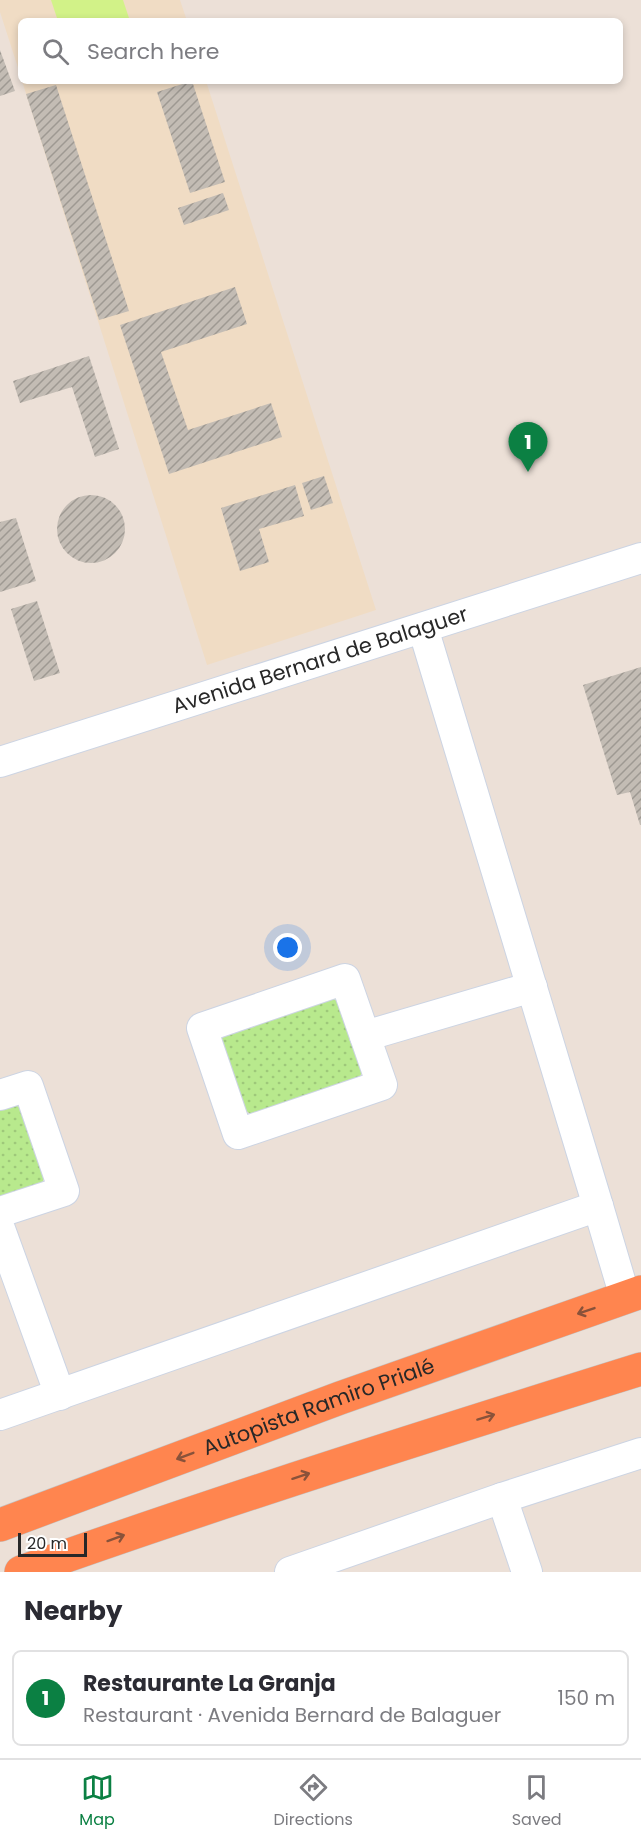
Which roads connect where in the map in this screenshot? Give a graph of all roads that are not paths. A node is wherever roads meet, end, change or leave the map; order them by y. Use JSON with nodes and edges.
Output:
{"nodes":[{"id":1,"x":641,"y":558,"type":"edge"},
{"id":2,"x":423,"y":628,"type":"junction"},
{"id":3,"x":0,"y":762,"type":"edge"},
{"id":4,"x":532,"y":987,"type":"junction"},
{"id":5,"x":365,"y":1036,"type":"junction"},
{"id":6,"x":0,"y":1095,"type":"edge"},
{"id":7,"x":598,"y":1206,"type":"junction"},
{"id":8,"x":0,"y":1212,"type":"edge"},
{"id":9,"x":0,"y":1229,"type":"edge"},
{"id":10,"x":633,"y":1295,"type":"edge"},
{"id":11,"x":641,"y":1369,"type":"edge"},
{"id":12,"x":60,"y":1395,"type":"junction"},
{"id":13,"x":0,"y":1415,"type":"edge"},
{"id":14,"x":641,"y":1453,"type":"edge"},
{"id":15,"x":502,"y":1498,"type":"junction"},
{"id":16,"x":0,"y":1526,"type":"edge"},
{"id":17,"x":21,"y":1572,"type":"edge"},
{"id":18,"x":290,"y":1572,"type":"edge"},
{"id":19,"x":527,"y":1572,"type":"edge"}],
"edges":[{"from":1,"to":2,"type":"street","name":"Avenida Bernard de Balaguer"},
{"from":2,"to":3,"type":"street","name":"Avenida Bernard de Balaguer"},
{"from":2,"to":4,"type":"street"},
{"from":4,"to":5,"type":"street"},
{"from":4,"to":7,"type":"street"},
{"from":5,"to":5,"type":"street"},
{"from":6,"to":8,"type":"street"},
{"from":7,"to":10,"type":"street"},
{"from":7,"to":12,"type":"street"},
{"from":9,"to":12,"type":"street"},
{"from":10,"to":16,"type":"highway","name":"Autopista Ramiro Prialé","one_way":true},
{"from":17,"to":11,"type":"highway","one_way":true},
{"from":12,"to":13,"type":"street"},
{"from":14,"to":15,"type":"street"},
{"from":15,"to":18,"type":"street"},
{"from":15,"to":19,"type":"street"}]}
